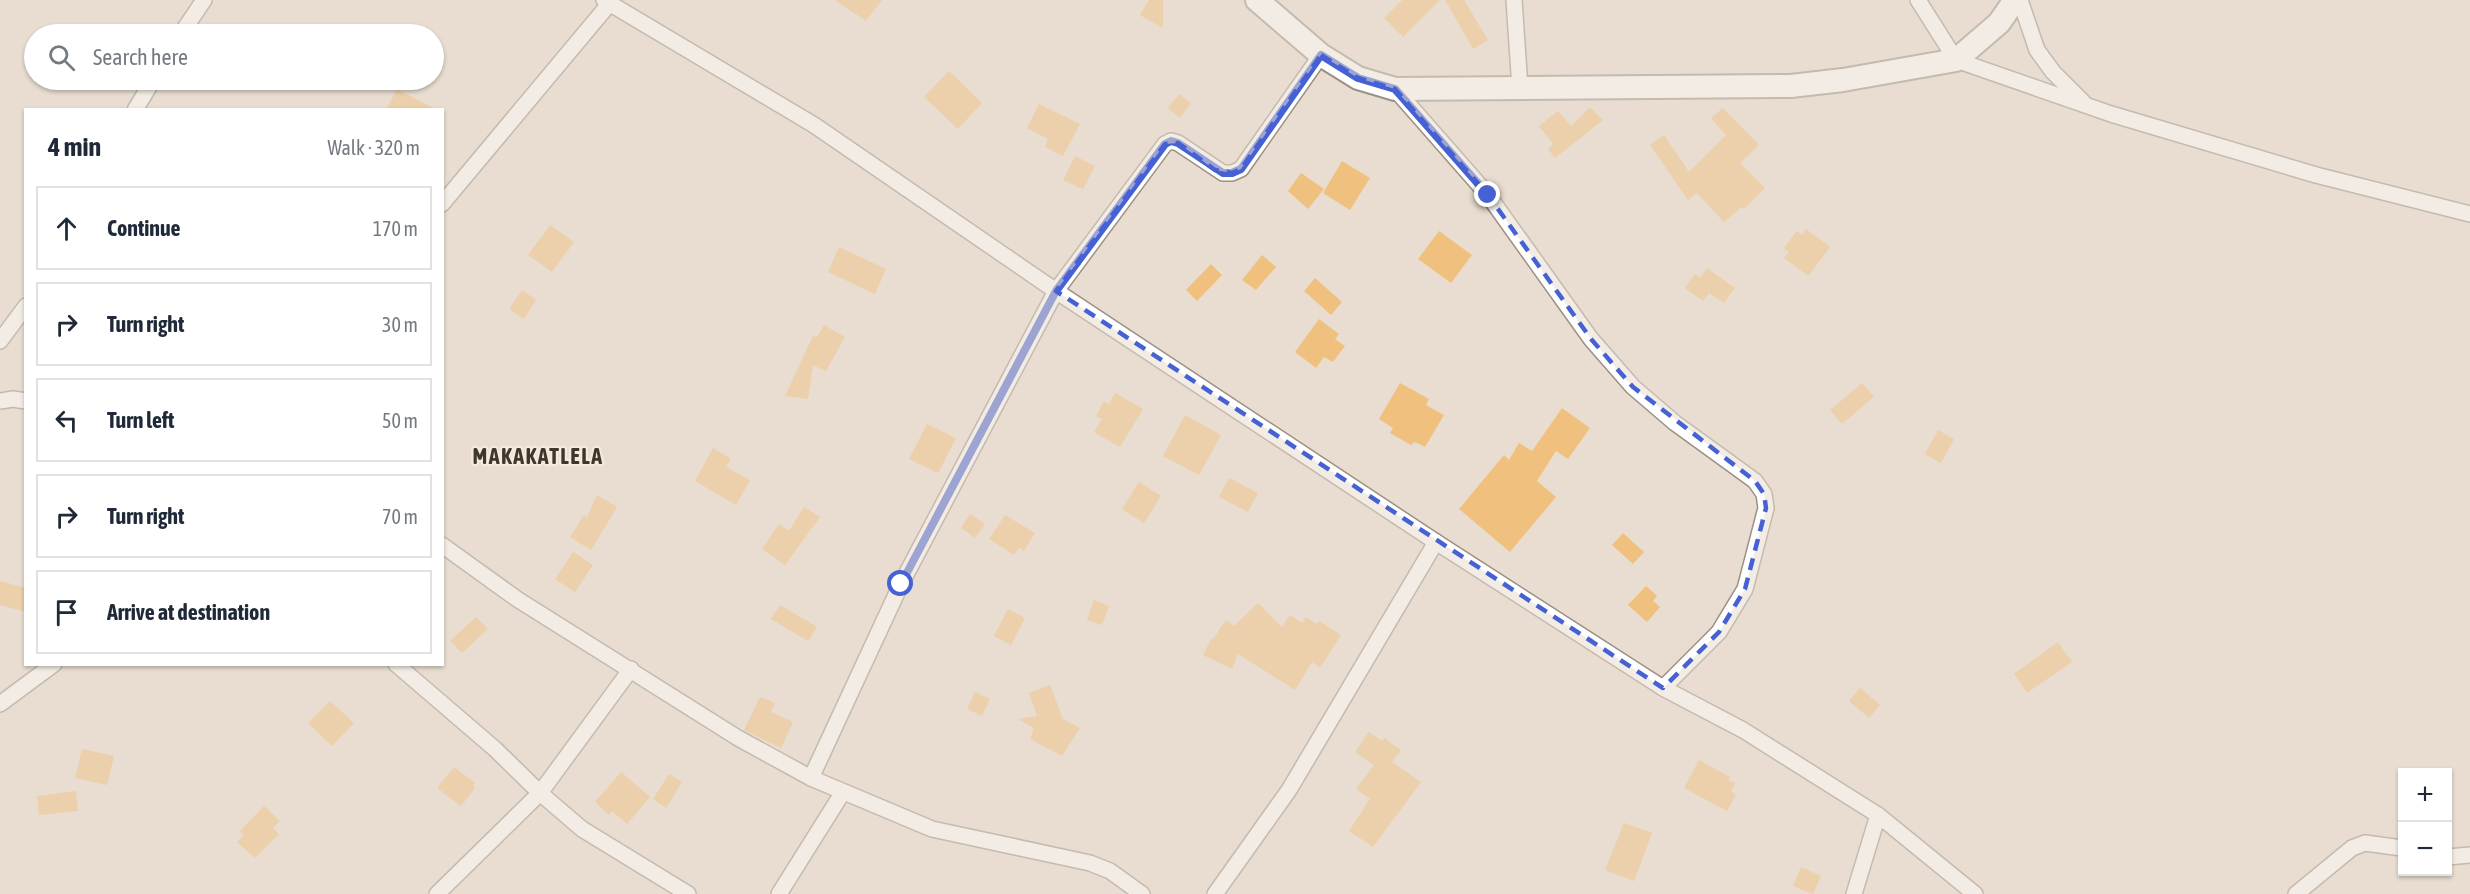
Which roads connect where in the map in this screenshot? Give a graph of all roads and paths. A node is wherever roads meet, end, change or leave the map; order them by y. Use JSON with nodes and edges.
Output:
{"nodes":[{"id":1,"x":204,"y":0,"type":"edge"},
{"id":2,"x":1257,"y":0,"type":"edge"},
{"id":3,"x":1514,"y":0,"type":"edge"},
{"id":4,"x":1918,"y":0,"type":"edge"},
{"id":5,"x":2015,"y":0,"type":"edge"},
{"id":6,"x":2020,"y":0,"type":"edge"},
{"id":7,"x":607,"y":2,"type":"edge"},
{"id":8,"x":188,"y":24,"type":"edge"},
{"id":9,"x":1321,"y":55,"type":"junction"},
{"id":10,"x":1956,"y":60,"type":"junction"},
{"id":11,"x":1520,"y":88,"type":"junction"},
{"id":12,"x":1395,"y":89,"type":"junction"},
{"id":13,"x":147,"y":90,"type":"edge"},
{"id":14,"x":2086,"y":105,"type":"junction"},
{"id":15,"x":136,"y":108,"type":"edge"},
{"id":16,"x":444,"y":202,"type":"edge"},
{"id":17,"x":2470,"y":214,"type":"edge"},
{"id":18,"x":1056,"y":291,"type":"junction"},
{"id":19,"x":24,"y":309,"type":"edge"},
{"id":20,"x":0,"y":341,"type":"edge"},
{"id":21,"x":0,"y":401,"type":"edge"},
{"id":22,"x":24,"y":401,"type":"edge"},
{"id":23,"x":1436,"y":542,"type":"junction"},
{"id":24,"x":444,"y":546,"type":"edge"},
{"id":25,"x":51,"y":666,"type":"edge"},
{"id":26,"x":398,"y":666,"type":"edge"},
{"id":27,"x":631,"y":669,"type":"junction"},
{"id":28,"x":1663,"y":688,"type":"junction"},
{"id":29,"x":0,"y":704,"type":"edge"},
{"id":30,"x":811,"y":778,"type":"junction"},
{"id":31,"x":843,"y":792,"type":"junction"},
{"id":32,"x":540,"y":793,"type":"junction"},
{"id":33,"x":1878,"y":815,"type":"junction"},
{"id":34,"x":2398,"y":847,"type":"edge"},
{"id":35,"x":2470,"y":855,"type":"edge"},
{"id":36,"x":2452,"y":856,"type":"edge"},
{"id":37,"x":1136,"y":892,"type":"edge"},
{"id":38,"x":437,"y":894,"type":"edge"},
{"id":39,"x":688,"y":894,"type":"edge"},
{"id":40,"x":779,"y":894,"type":"edge"},
{"id":41,"x":1215,"y":894,"type":"edge"},
{"id":42,"x":1854,"y":894,"type":"edge"},
{"id":43,"x":1975,"y":894,"type":"edge"},
{"id":44,"x":2296,"y":894,"type":"edge"}],
"edges":[{"from":1,"to":8,"type":"street"},
{"from":2,"to":9,"type":"street"},
{"from":3,"to":11,"type":"street"},
{"from":4,"to":10,"type":"street"},
{"from":5,"to":10,"type":"street"},
{"from":6,"to":14,"type":"street"},
{"from":7,"to":16,"type":"street"},
{"from":7,"to":18,"type":"street"},
{"from":9,"to":12,"type":"street"},
{"from":9,"to":18,"type":"street"},
{"from":10,"to":11,"type":"street"},
{"from":10,"to":14,"type":"street"},
{"from":11,"to":12,"type":"street"},
{"from":12,"to":28,"type":"street"},
{"from":13,"to":15,"type":"street"},
{"from":14,"to":17,"type":"street"},
{"from":18,"to":23,"type":"street"},
{"from":18,"to":30,"type":"street"},
{"from":19,"to":20,"type":"street"},
{"from":21,"to":22,"type":"street"},
{"from":23,"to":28,"type":"street"},
{"from":23,"to":41,"type":"street"},
{"from":24,"to":27,"type":"street"},
{"from":25,"to":29,"type":"street"},
{"from":26,"to":32,"type":"street"},
{"from":27,"to":30,"type":"street"},
{"from":27,"to":32,"type":"street"},
{"from":28,"to":33,"type":"street"},
{"from":30,"to":31,"type":"street"},
{"from":31,"to":37,"type":"street"},
{"from":31,"to":40,"type":"street"},
{"from":32,"to":38,"type":"street"},
{"from":32,"to":39,"type":"street"},
{"from":33,"to":42,"type":"street"},
{"from":33,"to":43,"type":"street"},
{"from":34,"to":44,"type":"street"},
{"from":35,"to":36,"type":"street"}]}
